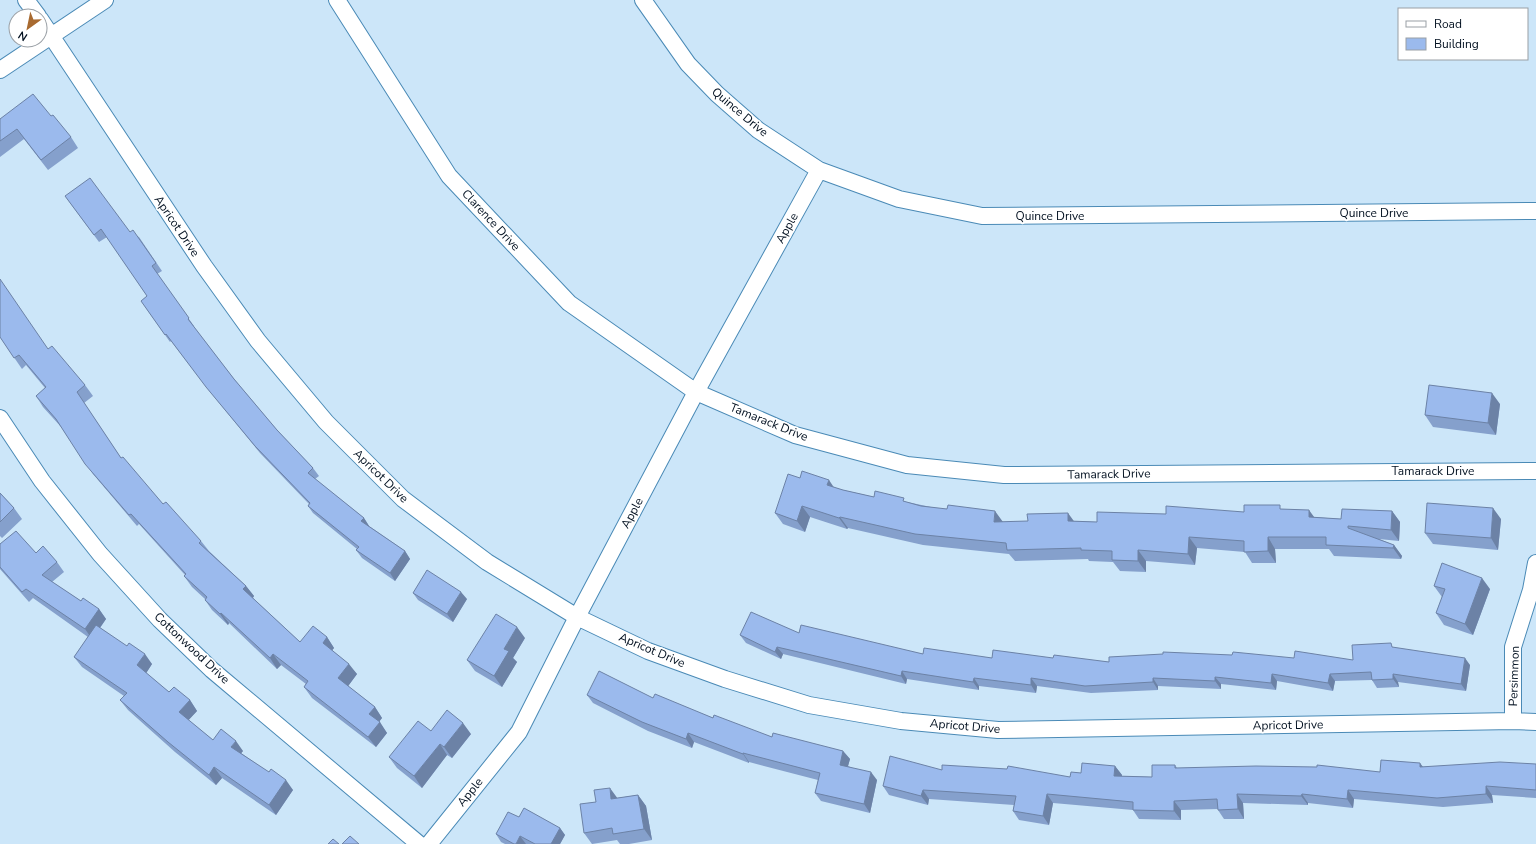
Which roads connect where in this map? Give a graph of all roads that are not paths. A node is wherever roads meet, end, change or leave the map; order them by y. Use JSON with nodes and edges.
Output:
{"nodes":[{"id":1,"x":104,"y":0,"type":"edge"},
{"id":2,"x":337,"y":0,"type":"edge"},
{"id":3,"x":643,"y":0,"type":"edge"},
{"id":4,"x":48,"y":30,"type":"edge"},
{"id":5,"x":52,"y":35,"type":"junction"},
{"id":6,"x":0,"y":70,"type":"edge"},
{"id":7,"x":819,"y":170,"type":"junction"},
{"id":8,"x":1536,"y":211,"type":"edge"},
{"id":9,"x":696,"y":392,"type":"junction"},
{"id":10,"x":0,"y":418,"type":"edge"},
{"id":11,"x":1536,"y":470,"type":"edge"},
{"id":12,"x":1536,"y":563,"type":"edge"},
{"id":13,"x":577,"y":617,"type":"junction"},
{"id":14,"x":1513,"y":721,"type":"junction"},
{"id":15,"x":1536,"y":722,"type":"edge"},
{"id":16,"x":419,"y":844,"type":"edge"},
{"id":17,"x":429,"y":844,"type":"edge"}],
"edges":[{"from":1,"to":5,"type":"street"},
{"from":2,"to":9,"type":"street","name":"Clarence Drive"},
{"from":3,"to":7,"type":"street","name":"Quince Drive"},
{"from":4,"to":5,"type":"street","name":"Apricot Drive"},
{"from":5,"to":6,"type":"street"},
{"from":5,"to":13,"type":"street","name":"Apricot Drive"},
{"from":7,"to":8,"type":"street","name":"Quince Drive"},
{"from":7,"to":9,"type":"street","name":"Apple"},
{"from":9,"to":11,"type":"street","name":"Tamarack Drive"},
{"from":9,"to":13,"type":"street","name":"Apple"},
{"from":10,"to":16,"type":"street","name":"Cottonwood Drive"},
{"from":12,"to":14,"type":"street","name":"Persimmon"},
{"from":13,"to":14,"type":"street","name":"Apricot Drive"},
{"from":13,"to":17,"type":"street","name":"Apple"},
{"from":14,"to":15,"type":"street","name":"Apricot Drive"}]}
